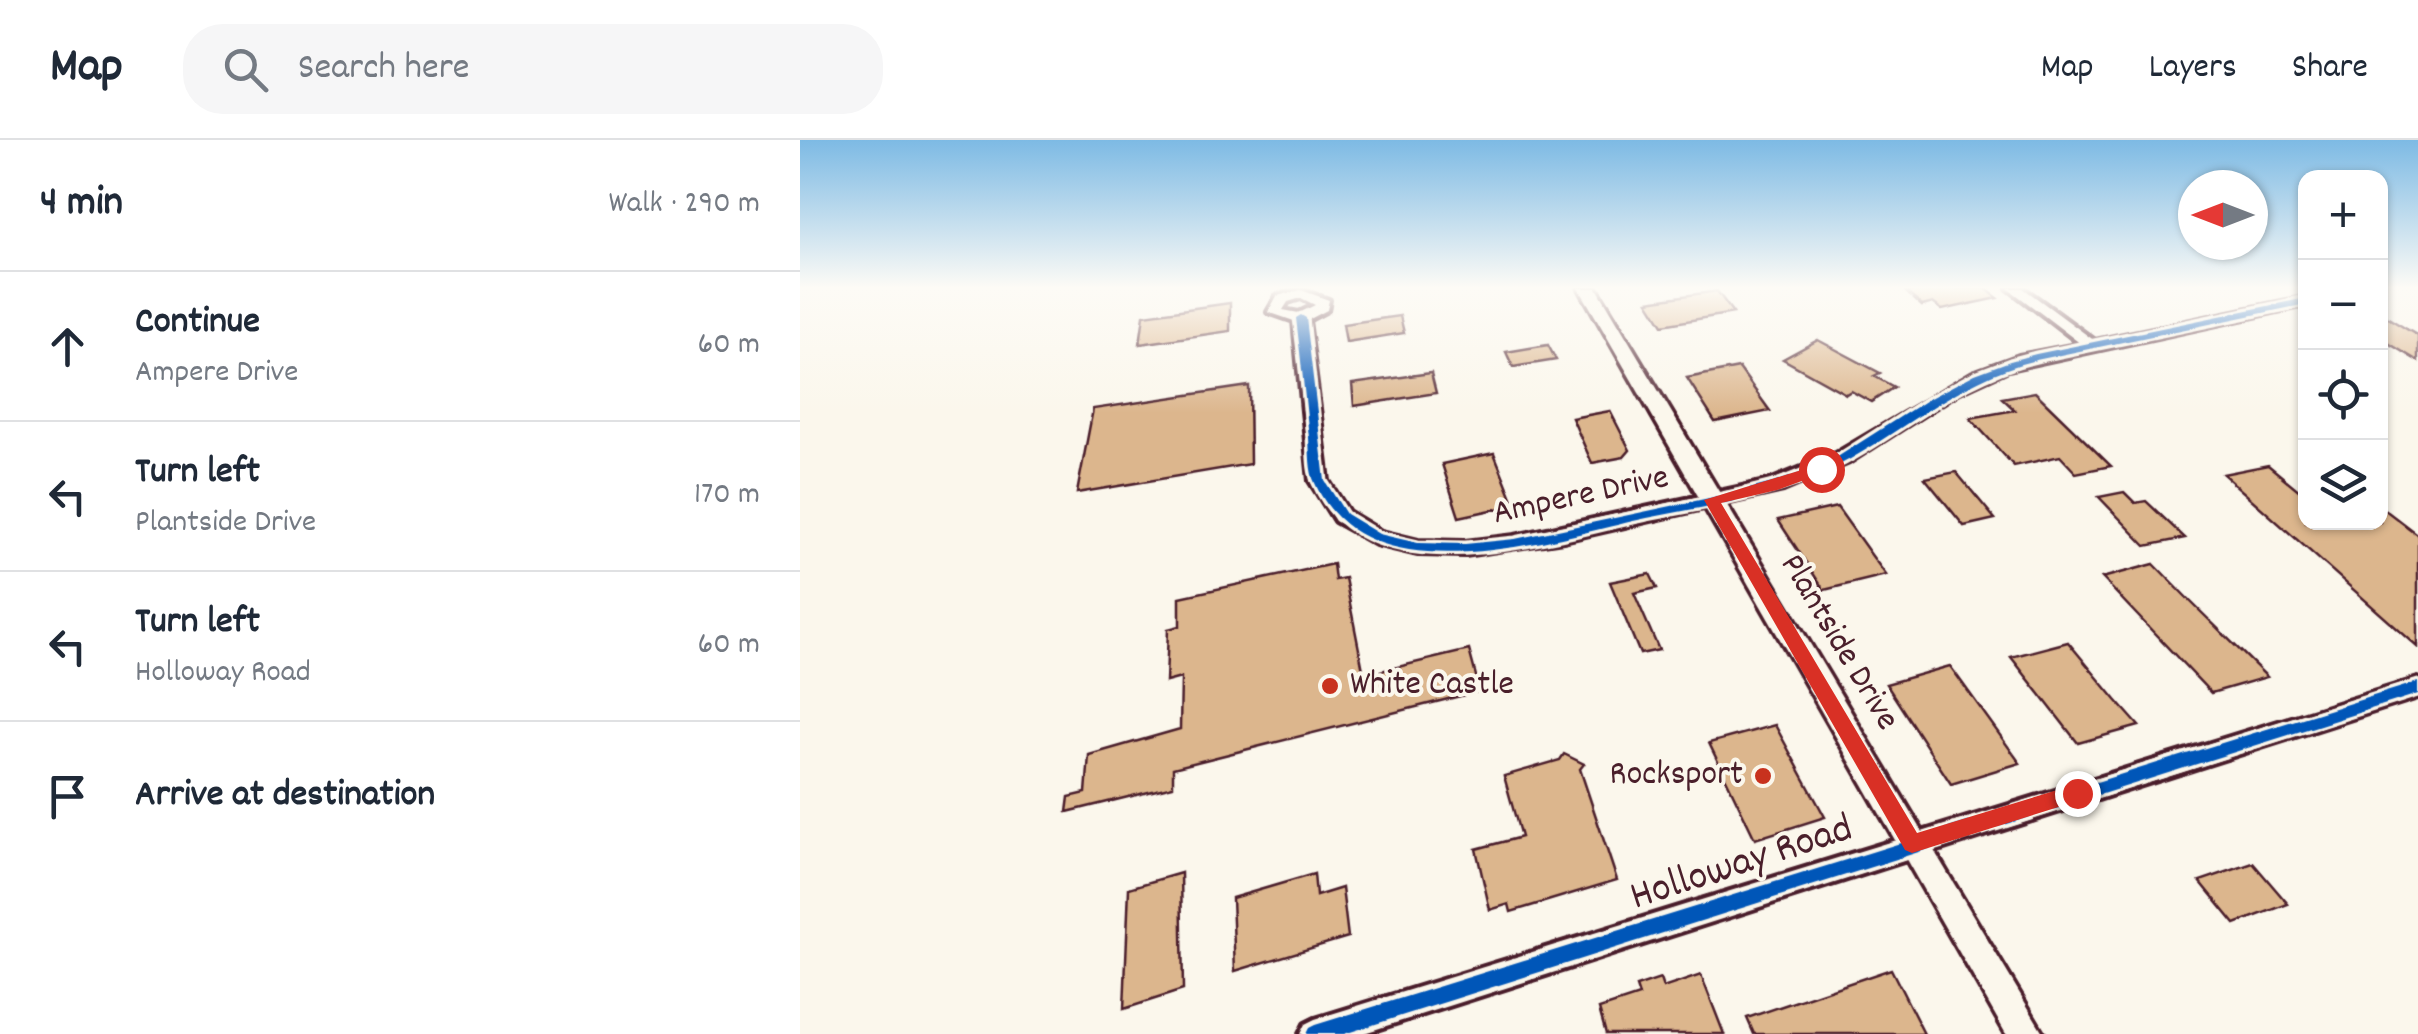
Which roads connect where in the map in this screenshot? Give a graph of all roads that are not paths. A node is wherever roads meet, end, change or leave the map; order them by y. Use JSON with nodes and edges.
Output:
{"nodes":[{"id":1,"x":1302,"y":330,"type":"edge"},
{"id":2,"x":1612,"y":330,"type":"edge"},
{"id":3,"x":2071,"y":330,"type":"edge"},
{"id":4,"x":2158,"y":330,"type":"edge"},
{"id":5,"x":2093,"y":346,"type":"junction"},
{"id":6,"x":1712,"y":500,"type":"junction"},
{"id":7,"x":2418,"y":688,"type":"edge"},
{"id":8,"x":1912,"y":844,"type":"junction"},
{"id":9,"x":1315,"y":1034,"type":"edge"},
{"id":10,"x":2026,"y":1034,"type":"edge"}],
"edges":[{"from":1,"to":6,"type":"street","name":"Ampere Drive"},
{"from":2,"to":6,"type":"street","name":"Plantside Drive"},
{"from":3,"to":5,"type":"street"},
{"from":4,"to":5,"type":"street","name":"Ampere Drive"},
{"from":5,"to":6,"type":"street","name":"Ampere Drive"},
{"from":6,"to":8,"type":"street","name":"Plantside Drive"},
{"from":7,"to":8,"type":"street","name":"Holloway Road"},
{"from":8,"to":9,"type":"street","name":"Holloway Road"},
{"from":8,"to":10,"type":"street","name":"Plantside Drive"}]}
